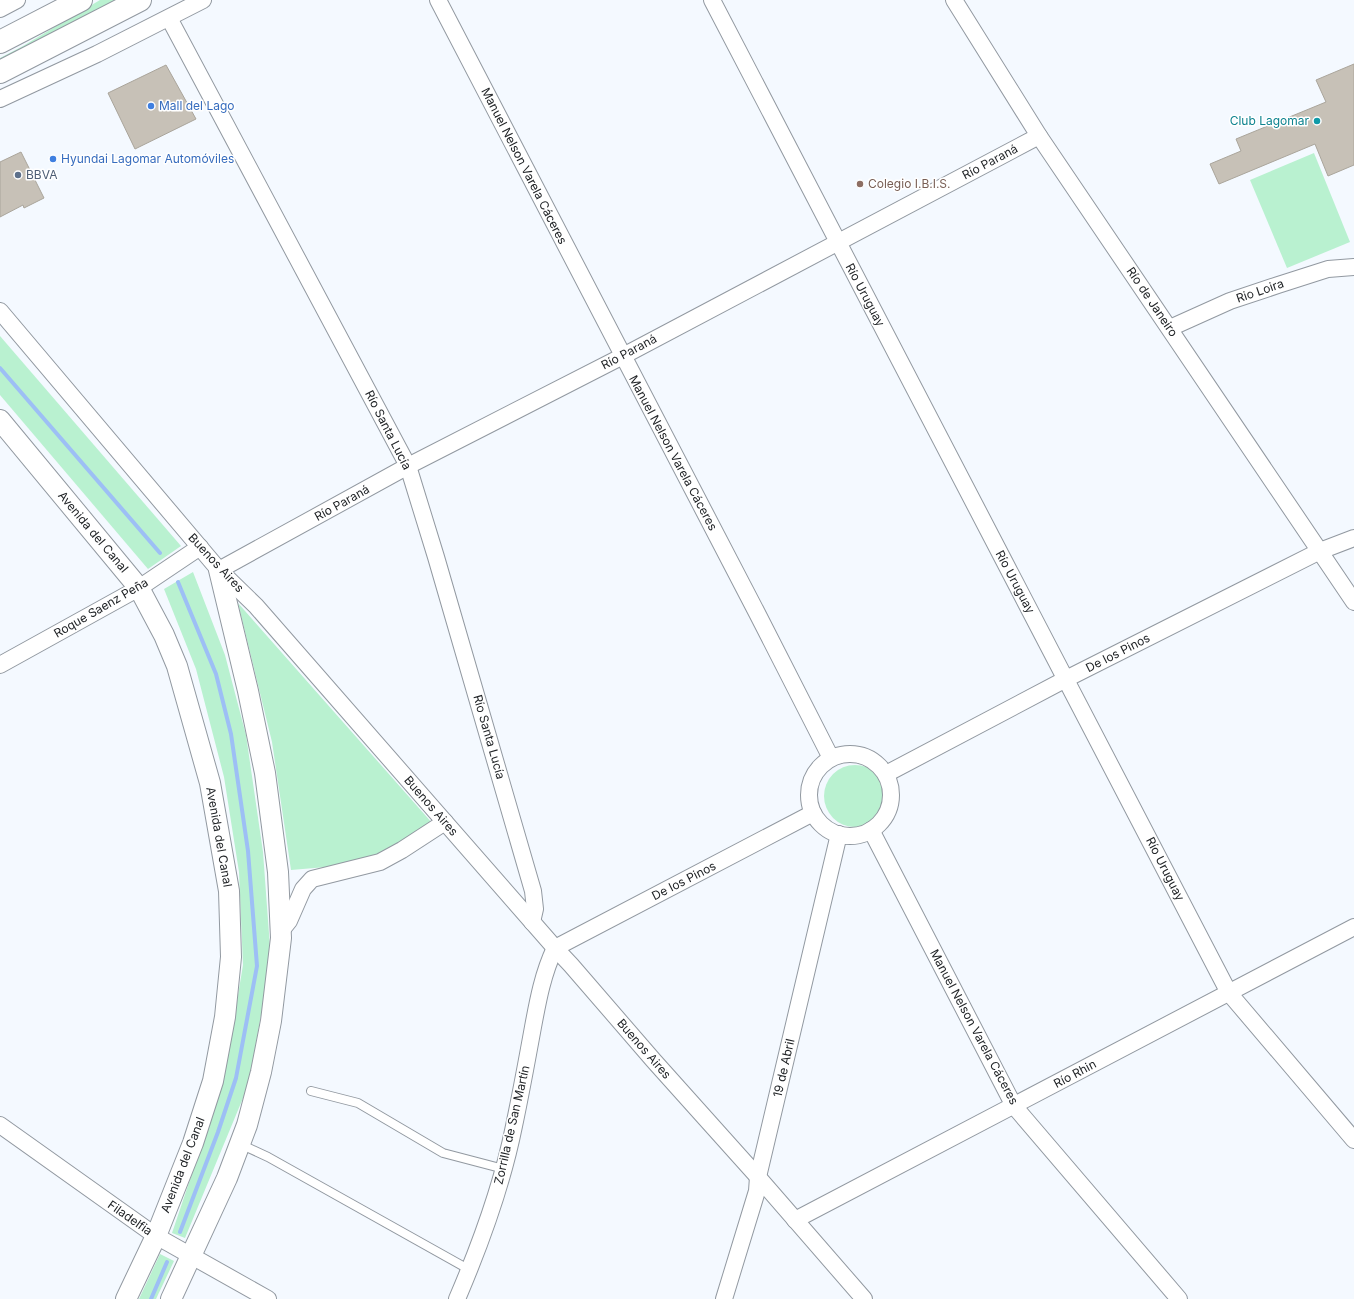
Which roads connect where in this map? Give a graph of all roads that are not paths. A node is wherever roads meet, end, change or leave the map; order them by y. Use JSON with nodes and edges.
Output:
{"nodes":[{"id":1,"x":17,"y":0,"type":"edge"},
{"id":2,"x":81,"y":0,"type":"edge"},
{"id":3,"x":140,"y":0,"type":"edge"},
{"id":4,"x":204,"y":0,"type":"edge"},
{"id":5,"x":438,"y":0,"type":"edge"},
{"id":6,"x":712,"y":0,"type":"edge"},
{"id":7,"x":954,"y":0,"type":"edge"},
{"id":8,"x":0,"y":9,"type":"edge"},
{"id":9,"x":169,"y":18,"type":"junction"},
{"id":10,"x":0,"y":42,"type":"edge"},
{"id":11,"x":0,"y":72,"type":"edge"},
{"id":12,"x":0,"y":99,"type":"edge"},
{"id":13,"x":1039,"y":136,"type":"junction"},
{"id":14,"x":838,"y":243,"type":"junction"},
{"id":15,"x":1354,"y":267,"type":"edge"},
{"id":16,"x":0,"y":311,"type":"edge"},
{"id":17,"x":1170,"y":328,"type":"junction"},
{"id":18,"x":622,"y":356,"type":"junction"},
{"id":19,"x":0,"y":420,"type":"edge"},
{"id":20,"x":408,"y":466,"type":"junction"},
{"id":21,"x":1354,"y":538,"type":"edge"},
{"id":22,"x":200,"y":547,"type":"junction"},
{"id":23,"x":1320,"y":550,"type":"junction"},
{"id":24,"x":219,"y":570,"type":"junction"},
{"id":25,"x":139,"y":588,"type":"junction"},
{"id":26,"x":1354,"y":602,"type":"edge"},
{"id":27,"x":0,"y":665,"type":"edge"},
{"id":28,"x":1066,"y":679,"type":"junction"},
{"id":29,"x":830,"y":758,"type":"junction"},
{"id":30,"x":886,"y":774,"type":"junction"},
{"id":31,"x":813,"y":813,"type":"junction"},
{"id":32,"x":445,"y":822,"type":"junction"},
{"id":33,"x":871,"y":830,"type":"junction"},
{"id":34,"x":839,"y":834,"type":"junction"},
{"id":35,"x":532,"y":922,"type":"junction"},
{"id":36,"x":1354,"y":928,"type":"edge"},
{"id":37,"x":281,"y":931,"type":"junction"},
{"id":38,"x":554,"y":948,"type":"junction"},
{"id":39,"x":1229,"y":993,"type":"junction"},
{"id":40,"x":311,"y":1091,"type":"dead end"},
{"id":41,"x":1014,"y":1106,"type":"junction"},
{"id":42,"x":0,"y":1125,"type":"edge"},
{"id":43,"x":1354,"y":1140,"type":"edge"},
{"id":44,"x":240,"y":1143,"type":"junction"},
{"id":45,"x":504,"y":1169,"type":"junction"},
{"id":46,"x":758,"y":1177,"type":"junction"},
{"id":47,"x":795,"y":1220,"type":"junction"},
{"id":48,"x":156,"y":1236,"type":"junction"},
{"id":49,"x":191,"y":1256,"type":"junction"},
{"id":50,"x":470,"y":1270,"type":"junction"},
{"id":51,"x":126,"y":1299,"type":"edge"},
{"id":52,"x":171,"y":1299,"type":"edge"},
{"id":53,"x":268,"y":1299,"type":"edge"},
{"id":54,"x":457,"y":1299,"type":"edge"},
{"id":55,"x":724,"y":1299,"type":"edge"},
{"id":56,"x":864,"y":1299,"type":"edge"},
{"id":57,"x":1179,"y":1299,"type":"edge"}],
"edges":[{"from":1,"to":8,"type":"street"},
{"from":2,"to":10,"type":"main road"},
{"from":3,"to":11,"type":"main road"},
{"from":4,"to":9,"type":"street"},
{"from":5,"to":18,"type":"street","name":"Manuel Nelson Varela Cáceres"},
{"from":6,"to":14,"type":"street","name":"Río Uruguay"},
{"from":7,"to":13,"type":"street","name":"Río de Janeiro"},
{"from":9,"to":12,"type":"street"},
{"from":9,"to":20,"type":"street","name":"Río Santa Lucía"},
{"from":13,"to":14,"type":"street","name":"Río Paraná"},
{"from":13,"to":17,"type":"street","name":"Río de Janeiro"},
{"from":14,"to":18,"type":"street","name":"Río Paraná"},
{"from":14,"to":28,"type":"street","name":"Río Uruguay"},
{"from":15,"to":17,"type":"street","name":"Rio Loira"},
{"from":16,"to":22,"type":"street","name":"Buenos Aires"},
{"from":17,"to":23,"type":"street","name":"Río de Janeiro"},
{"from":18,"to":20,"type":"street","name":"Río Paraná"},
{"from":18,"to":29,"type":"street","name":"Manuel Nelson Varela Cáceres"},
{"from":19,"to":25,"type":"street","name":"Avenida del Canal"},
{"from":20,"to":24,"type":"street","name":"Río Paraná"},
{"from":20,"to":35,"type":"street","name":"Río Santa Lucía"},
{"from":21,"to":23,"type":"street","name":"De los Pinos"},
{"from":22,"to":24,"type":"street","name":"Buenos Aires"},
{"from":22,"to":25,"type":"street","name":"Roque Saenz Peña"},
{"from":23,"to":26,"type":"street","name":"Río de Janeiro"},
{"from":23,"to":28,"type":"street","name":"De los Pinos"},
{"from":24,"to":32,"type":"street","name":"Buenos Aires"},
{"from":24,"to":37,"type":"street"},
{"from":25,"to":27,"type":"street","name":"Roque Saenz Peña"},
{"from":25,"to":48,"type":"street","name":"Avenida del Canal"},
{"from":28,"to":30,"type":"street","name":"De los Pinos"},
{"from":28,"to":39,"type":"street","name":"Río Uruguay"},
{"from":29,"to":30,"type":"street"},
{"from":29,"to":31,"type":"street"},
{"from":30,"to":33,"type":"street"},
{"from":31,"to":34,"type":"street"},
{"from":31,"to":38,"type":"street","name":"De los Pinos"},
{"from":32,"to":35,"type":"street","name":"Buenos Aires"},
{"from":32,"to":37,"type":"street"},
{"from":33,"to":34,"type":"street"},
{"from":33,"to":41,"type":"street","name":"Manuel Nelson Varela Cáceres"},
{"from":34,"to":46,"type":"street","name":"19 de Abril"},
{"from":35,"to":38,"type":"street","name":"Buenos Aires"},
{"from":36,"to":39,"type":"street","name":"Río Rhin"},
{"from":37,"to":44,"type":"street"},
{"from":38,"to":45,"type":"street","name":"Zorrilla de San Martín"},
{"from":38,"to":46,"type":"street","name":"Buenos Aires"},
{"from":39,"to":41,"type":"street","name":"Río Rhin"},
{"from":39,"to":43,"type":"street","name":"Río Uruguay"},
{"from":40,"to":45,"type":"lane"},
{"from":41,"to":47,"type":"street","name":"Río Rhin"},
{"from":41,"to":57,"type":"street","name":"Manuel Nelson Varela Cáceres"},
{"from":42,"to":48,"type":"street","name":"Filadelfia"},
{"from":44,"to":49,"type":"street"},
{"from":44,"to":50,"type":"lane"},
{"from":45,"to":50,"type":"street","name":"Zorrilla de San Martín"},
{"from":46,"to":47,"type":"street","name":"Buenos Aires"},
{"from":46,"to":55,"type":"street","name":"19 de Abril"},
{"from":47,"to":56,"type":"street","name":"Buenos Aires"},
{"from":48,"to":49,"type":"street","name":"Filadelfia"},
{"from":48,"to":51,"type":"street","name":"Avenida del Canal"},
{"from":49,"to":52,"type":"street"},
{"from":49,"to":53,"type":"street","name":"Filadelfia"},
{"from":50,"to":54,"type":"street","name":"Zorrilla de San Martín"}]}
